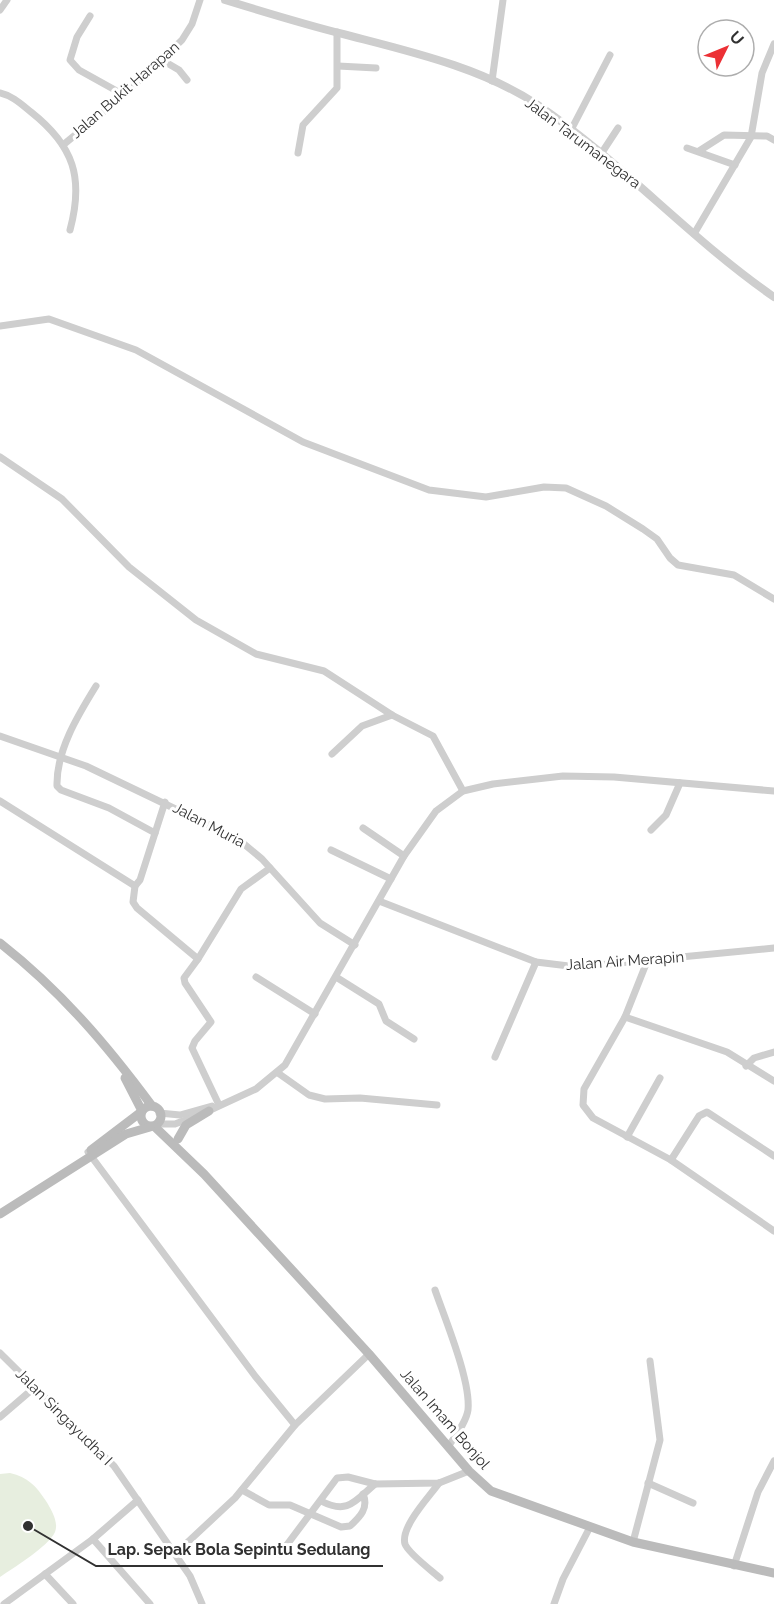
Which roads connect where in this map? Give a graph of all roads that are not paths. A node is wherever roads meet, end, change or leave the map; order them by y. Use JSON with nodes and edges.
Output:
{"nodes":[{"id":1,"x":7,"y":0,"type":"edge"},
{"id":2,"x":200,"y":0,"type":"edge"},
{"id":3,"x":225,"y":0,"type":"edge"},
{"id":4,"x":503,"y":0,"type":"edge"},
{"id":5,"x":0,"y":10,"type":"edge"},
{"id":6,"x":90,"y":16,"type":"dead end"},
{"id":7,"x":337,"y":32,"type":"junction"},
{"id":8,"x":773,"y":50,"type":"edge"},
{"id":9,"x":610,"y":56,"type":"dead end"},
{"id":10,"x":162,"y":60,"type":"junction"},
{"id":11,"x":338,"y":66,"type":"junction"},
{"id":12,"x":376,"y":68,"type":"dead end"},
{"id":13,"x":187,"y":80,"type":"dead end"},
{"id":14,"x":492,"y":81,"type":"junction"},
{"id":15,"x":0,"y":93,"type":"edge"},
{"id":16,"x":124,"y":95,"type":"junction"},
{"id":17,"x":618,"y":128,"type":"dead end"},
{"id":18,"x":571,"y":130,"type":"junction"},
{"id":19,"x":751,"y":137,"type":"junction"},
{"id":20,"x":774,"y":140,"type":"edge"},
{"id":21,"x":63,"y":145,"type":"junction"},
{"id":22,"x":687,"y":148,"type":"dead end"},
{"id":23,"x":699,"y":151,"type":"junction"},
{"id":24,"x":298,"y":153,"type":"dead end"},
{"id":25,"x":601,"y":154,"type":"junction"},
{"id":26,"x":735,"y":165,"type":"junction"},
{"id":27,"x":70,"y":230,"type":"dead end"},
{"id":28,"x":694,"y":234,"type":"junction"},
{"id":29,"x":774,"y":297,"type":"edge"},
{"id":30,"x":0,"y":326,"type":"edge"},
{"id":31,"x":0,"y":457,"type":"edge"},
{"id":32,"x":774,"y":599,"type":"edge"},
{"id":33,"x":96,"y":686,"type":"dead end"},
{"id":34,"x":392,"y":715,"type":"junction"},
{"id":35,"x":0,"y":736,"type":"edge"},
{"id":36,"x":332,"y":754,"type":"dead end"},
{"id":37,"x":62,"y":756,"type":"junction"},
{"id":38,"x":680,"y":783,"type":"junction"},
{"id":39,"x":463,"y":791,"type":"junction"},
{"id":40,"x":774,"y":791,"type":"edge"},
{"id":41,"x":0,"y":801,"type":"edge"},
{"id":42,"x":165,"y":802,"type":"junction"},
{"id":43,"x":363,"y":828,"type":"dead end"},
{"id":44,"x":651,"y":830,"type":"dead end"},
{"id":45,"x":155,"y":833,"type":"junction"},
{"id":46,"x":331,"y":850,"type":"dead end"},
{"id":47,"x":404,"y":856,"type":"junction"},
{"id":48,"x":270,"y":868,"type":"junction"},
{"id":49,"x":392,"y":879,"type":"junction"},
{"id":50,"x":135,"y":886,"type":"junction"},
{"id":51,"x":380,"y":901,"type":"junction"},
{"id":52,"x":0,"y":943,"type":"edge"},
{"id":53,"x":355,"y":945,"type":"junction"},
{"id":54,"x":774,"y":948,"type":"edge"},
{"id":55,"x":198,"y":959,"type":"junction"},
{"id":56,"x":648,"y":959,"type":"junction"},
{"id":57,"x":536,"y":962,"type":"junction"},
{"id":58,"x":256,"y":977,"type":"dead end"},
{"id":59,"x":336,"y":977,"type":"junction"},
{"id":60,"x":315,"y":1014,"type":"junction"},
{"id":61,"x":625,"y":1017,"type":"junction"},
{"id":62,"x":414,"y":1039,"type":"dead end"},
{"id":63,"x":110,"y":1050,"type":"junction"},
{"id":64,"x":774,"y":1052,"type":"edge"},
{"id":65,"x":495,"y":1057,"type":"dead end"},
{"id":66,"x":746,"y":1066,"type":"junction"},
{"id":67,"x":278,"y":1073,"type":"junction"},
{"id":68,"x":660,"y":1078,"type":"dead end"},
{"id":69,"x":774,"y":1081,"type":"edge"},
{"id":70,"x":437,"y":1105,"type":"dead end"},
{"id":71,"x":214,"y":1107,"type":"junction"},
{"id":72,"x":155,"y":1110,"type":"junction"},
{"id":73,"x":141,"y":1112,"type":"junction"},
{"id":74,"x":157,"y":1125,"type":"junction"},
{"id":75,"x":627,"y":1137,"type":"junction"},
{"id":76,"x":178,"y":1139,"type":"junction"},
{"id":77,"x":90,"y":1154,"type":"junction"},
{"id":78,"x":774,"y":1156,"type":"edge"},
{"id":79,"x":670,"y":1160,"type":"junction"},
{"id":80,"x":204,"y":1174,"type":"junction"},
{"id":81,"x":0,"y":1207,"type":"edge"},
{"id":82,"x":0,"y":1214,"type":"edge"},
{"id":83,"x":774,"y":1231,"type":"edge"},
{"id":84,"x":435,"y":1290,"type":"dead end"},
{"id":85,"x":0,"y":1353,"type":"edge"},
{"id":86,"x":369,"y":1354,"type":"junction"},
{"id":87,"x":650,"y":1361,"type":"dead end"},
{"id":88,"x":34,"y":1387,"type":"junction"},
{"id":89,"x":0,"y":1417,"type":"edge"},
{"id":90,"x":295,"y":1425,"type":"junction"},
{"id":91,"x":448,"y":1447,"type":"junction"},
{"id":92,"x":774,"y":1461,"type":"edge"},
{"id":93,"x":469,"y":1471,"type":"junction"},
{"id":94,"x":440,"y":1483,"type":"junction"},
{"id":95,"x":648,"y":1483,"type":"junction"},
{"id":96,"x":375,"y":1484,"type":"junction"},
{"id":97,"x":242,"y":1490,"type":"junction"},
{"id":98,"x":363,"y":1494,"type":"junction"},
{"id":99,"x":138,"y":1500,"type":"junction"},
{"id":100,"x":321,"y":1501,"type":"junction"},
{"id":101,"x":693,"y":1503,"type":"dead end"},
{"id":102,"x":312,"y":1514,"type":"junction"},
{"id":103,"x":590,"y":1527,"type":"junction"},
{"id":104,"x":93,"y":1539,"type":"junction"},
{"id":105,"x":633,"y":1542,"type":"junction"},
{"id":106,"x":175,"y":1554,"type":"junction"},
{"id":107,"x":280,"y":1554,"type":"dead end"},
{"id":108,"x":734,"y":1566,"type":"junction"},
{"id":109,"x":774,"y":1573,"type":"edge"},
{"id":110,"x":45,"y":1574,"type":"junction"},
{"id":111,"x":440,"y":1578,"type":"dead end"},
{"id":112,"x":4,"y":1604,"type":"edge"},
{"id":113,"x":73,"y":1604,"type":"edge"},
{"id":114,"x":150,"y":1604,"type":"edge"},
{"id":115,"x":202,"y":1604,"type":"edge"},
{"id":116,"x":554,"y":1604,"type":"edge"}],
"edges":[{"from":1,"to":5,"type":"street"},
{"from":2,"to":10,"type":"street","name":"Jalan Bukit Harapan"},
{"from":3,"to":7,"type":"street","name":"Jalan Tarumanegara"},
{"from":4,"to":14,"type":"street"},
{"from":6,"to":16,"type":"street"},
{"from":7,"to":11,"type":"street"},
{"from":7,"to":14,"type":"street","name":"Jalan Tarumanegara"},
{"from":8,"to":19,"type":"street"},
{"from":9,"to":18,"type":"street"},
{"from":10,"to":13,"type":"street"},
{"from":10,"to":16,"type":"street","name":"Jalan Bukit Harapan"},
{"from":11,"to":12,"type":"street"},
{"from":11,"to":24,"type":"street"},
{"from":14,"to":18,"type":"street","name":"Jalan Tarumanegara"},
{"from":15,"to":21,"type":"street"},
{"from":16,"to":21,"type":"street","name":"Jalan Bukit Harapan"},
{"from":17,"to":25,"type":"street"},
{"from":18,"to":25,"type":"street","name":"Jalan Tarumanegara"},
{"from":19,"to":20,"type":"street"},
{"from":19,"to":23,"type":"street"},
{"from":19,"to":26,"type":"street"},
{"from":21,"to":27,"type":"street"},
{"from":22,"to":23,"type":"street"},
{"from":23,"to":26,"type":"street"},
{"from":25,"to":28,"type":"street","name":"Jalan Tarumanegara"},
{"from":26,"to":28,"type":"street"},
{"from":28,"to":29,"type":"street","name":"Jalan Tarumanegara"},
{"from":30,"to":32,"type":"street"},
{"from":31,"to":34,"type":"street"},
{"from":33,"to":37,"type":"street"},
{"from":34,"to":36,"type":"street"},
{"from":34,"to":39,"type":"street"},
{"from":35,"to":37,"type":"street"},
{"from":37,"to":42,"type":"street"},
{"from":37,"to":45,"type":"street"},
{"from":38,"to":39,"type":"street"},
{"from":38,"to":40,"type":"street"},
{"from":38,"to":44,"type":"street"},
{"from":39,"to":47,"type":"street"},
{"from":41,"to":50,"type":"street"},
{"from":42,"to":45,"type":"street","name":"Jalan Muria"},
{"from":42,"to":48,"type":"street","name":"Jalan Muria"},
{"from":43,"to":47,"type":"street"},
{"from":45,"to":50,"type":"street","name":"Jalan Muria"},
{"from":46,"to":49,"type":"street"},
{"from":47,"to":49,"type":"street"},
{"from":48,"to":53,"type":"street","name":"Jalan Muria"},
{"from":48,"to":55,"type":"street"},
{"from":49,"to":51,"type":"street"},
{"from":50,"to":55,"type":"street"},
{"from":51,"to":53,"type":"street"},
{"from":51,"to":57,"type":"street","name":"Jalan Air Merapin"},
{"from":52,"to":63,"type":"main road"},
{"from":53,"to":59,"type":"street"},
{"from":54,"to":56,"type":"street","name":"Jalan Air Merapin"},
{"from":55,"to":71,"type":"street"},
{"from":56,"to":57,"type":"street","name":"Jalan Air Merapin"},
{"from":56,"to":61,"type":"street"},
{"from":57,"to":65,"type":"street"},
{"from":58,"to":60,"type":"street"},
{"from":59,"to":60,"type":"street"},
{"from":59,"to":62,"type":"street"},
{"from":60,"to":67,"type":"street"},
{"from":61,"to":66,"type":"street"},
{"from":61,"to":75,"type":"street"},
{"from":63,"to":72,"type":"main road"},
{"from":63,"to":73,"type":"main road"},
{"from":64,"to":66,"type":"street"},
{"from":66,"to":69,"type":"street"},
{"from":67,"to":70,"type":"street"},
{"from":67,"to":71,"type":"street"},
{"from":68,"to":75,"type":"street"},
{"from":71,"to":72,"type":"street"},
{"from":71,"to":74,"type":"street"},
{"from":71,"to":76,"type":"main road"},
{"from":72,"to":73,"type":"main road"},
{"from":72,"to":74,"type":"main road"},
{"from":73,"to":74,"type":"main road"},
{"from":73,"to":77,"type":"main road"},
{"from":74,"to":76,"type":"main road","name":"Jalan Imam Bonjol"},
{"from":74,"to":77,"type":"main road"},
{"from":74,"to":80,"type":"main road","name":"Jalan Imam Bonjol"},
{"from":75,"to":79,"type":"street"},
{"from":76,"to":80,"type":"main road","name":"Jalan Imam Bonjol"},
{"from":77,"to":81,"type":"main road"},
{"from":77,"to":82,"type":"main road"},
{"from":77,"to":90,"type":"street"},
{"from":78,"to":79,"type":"street"},
{"from":79,"to":83,"type":"street"},
{"from":80,"to":86,"type":"main road","name":"Jalan Imam Bonjol"},
{"from":84,"to":91,"type":"street"},
{"from":85,"to":88,"type":"street","name":"Jalan Singayudha I"},
{"from":86,"to":90,"type":"street"},
{"from":86,"to":91,"type":"main road","name":"Jalan Imam Bonjol"},
{"from":87,"to":95,"type":"street"},
{"from":88,"to":89,"type":"street"},
{"from":88,"to":99,"type":"street","name":"Jalan Singayudha I"},
{"from":90,"to":97,"type":"street"},
{"from":91,"to":93,"type":"main road","name":"Jalan Imam Bonjol"},
{"from":92,"to":108,"type":"street"},
{"from":93,"to":94,"type":"street"},
{"from":93,"to":103,"type":"main road","name":"Jalan Imam Bonjol"},
{"from":94,"to":96,"type":"street"},
{"from":94,"to":111,"type":"street"},
{"from":95,"to":101,"type":"street"},
{"from":95,"to":105,"type":"street"},
{"from":96,"to":98,"type":"street"},
{"from":96,"to":100,"type":"street"},
{"from":97,"to":102,"type":"street"},
{"from":97,"to":106,"type":"street"},
{"from":98,"to":100,"type":"street"},
{"from":98,"to":102,"type":"street"},
{"from":99,"to":104,"type":"street"},
{"from":99,"to":106,"type":"street","name":"Jalan Singayudha I"},
{"from":100,"to":102,"type":"street"},
{"from":102,"to":107,"type":"street"},
{"from":103,"to":105,"type":"main road","name":"Jalan Imam Bonjol"},
{"from":103,"to":116,"type":"street"},
{"from":104,"to":110,"type":"street"},
{"from":104,"to":114,"type":"street"},
{"from":105,"to":108,"type":"main road","name":"Jalan Imam Bonjol"},
{"from":106,"to":115,"type":"street","name":"Jalan Singayudha I"},
{"from":108,"to":109,"type":"main road","name":"Jalan Imam Bonjol"},
{"from":110,"to":112,"type":"street"},
{"from":110,"to":113,"type":"street"}]}
